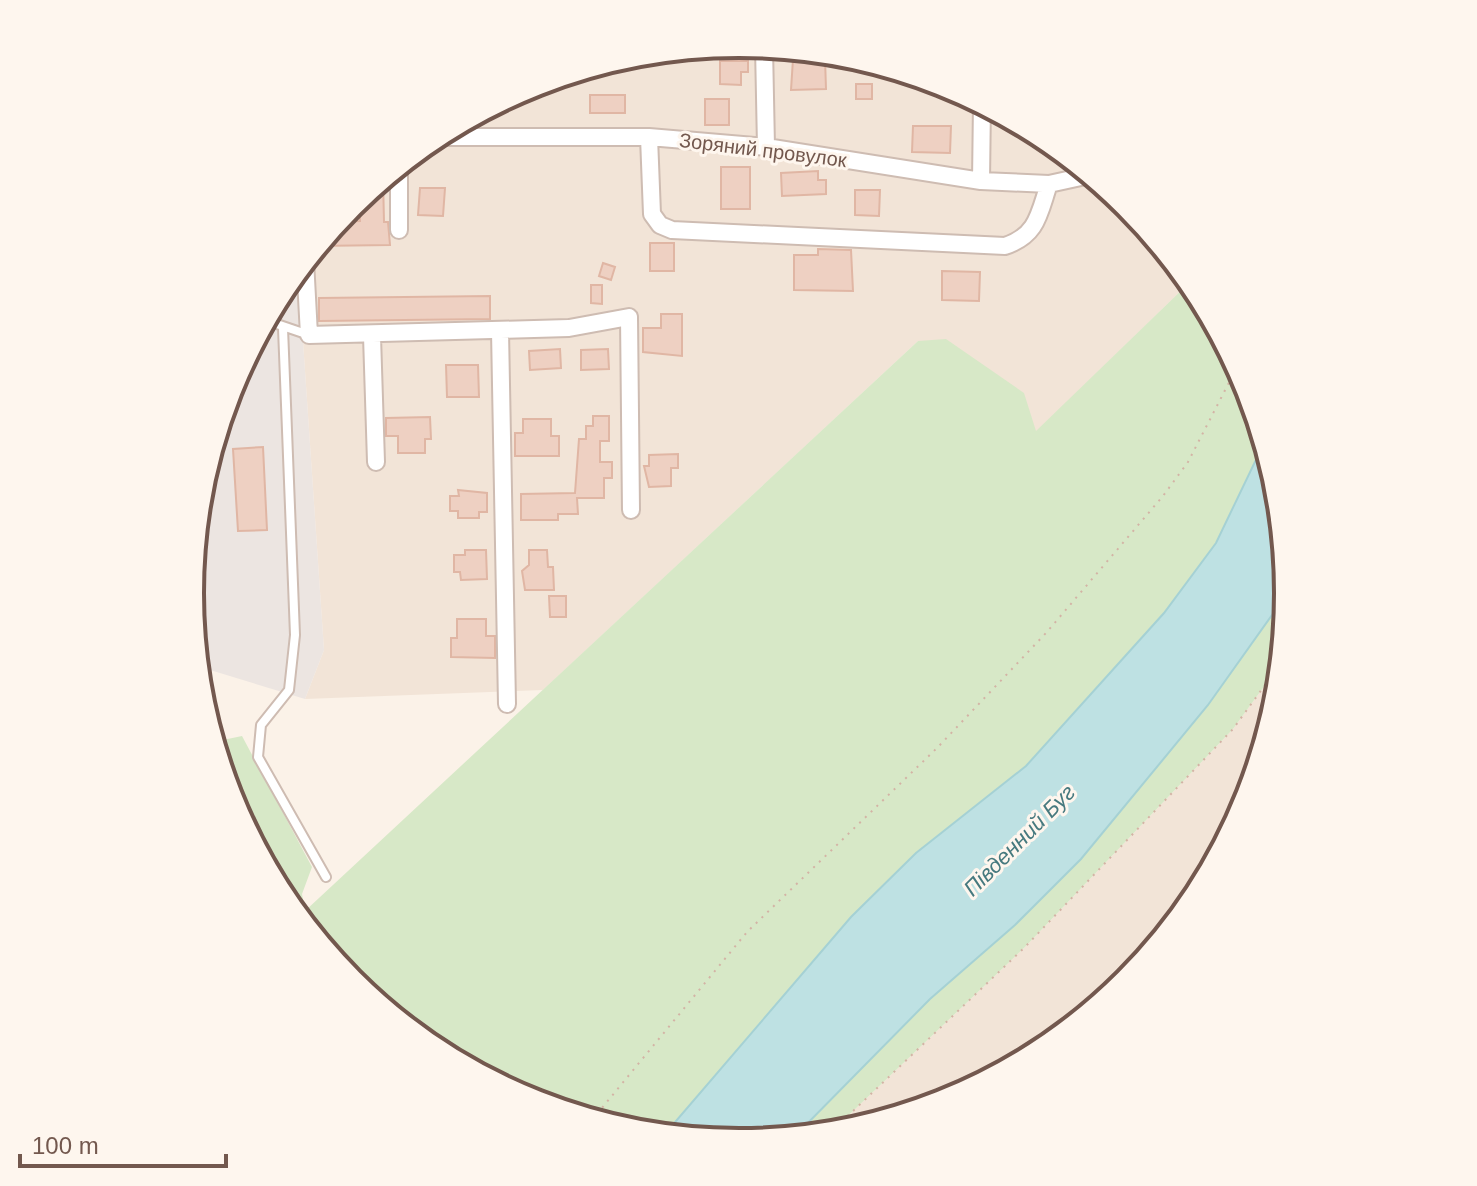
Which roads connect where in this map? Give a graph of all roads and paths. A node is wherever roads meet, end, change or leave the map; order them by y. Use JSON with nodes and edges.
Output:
{"nodes":[{"id":1,"x":764,"y":59,"type":"edge"},
{"id":2,"x":982,"y":117,"type":"edge"},
{"id":3,"x":459,"y":137,"type":"edge"},
{"id":4,"x":649,"y":137,"type":"junction"},
{"id":5,"x":766,"y":147,"type":"junction"},
{"id":6,"x":1075,"y":178,"type":"edge"},
{"id":7,"x":399,"y":180,"type":"edge"},
{"id":8,"x":981,"y":181,"type":"junction"},
{"id":9,"x":1049,"y":184,"type":"junction"},
{"id":10,"x":399,"y":230,"type":"dead end"},
{"id":11,"x":306,"y":279,"type":"edge"},
{"id":12,"x":275,"y":325,"type":"edge"},
{"id":13,"x":283,"y":328,"type":"junction"},
{"id":14,"x":500,"y":331,"type":"junction"},
{"id":15,"x":309,"y":335,"type":"junction"},
{"id":16,"x":372,"y":336,"type":"junction"},
{"id":17,"x":1230,"y":381,"type":"edge"},
{"id":18,"x":376,"y":462,"type":"dead end"},
{"id":19,"x":631,"y":510,"type":"dead end"},
{"id":20,"x":1265,"y":685,"type":"edge"},
{"id":21,"x":507,"y":704,"type":"dead end"},
{"id":22,"x":326,"y":877,"type":"dead end"},
{"id":23,"x":600,"y":1110,"type":"edge"},
{"id":24,"x":847,"y":1117,"type":"edge"}],
"edges":[{"from":1,"to":5,"type":"street"},
{"from":2,"to":8,"type":"street"},
{"from":3,"to":4,"type":"street","name":"Зоряний провулок"},
{"from":4,"to":5,"type":"street","name":"Зоряний провулок"},
{"from":4,"to":9,"type":"street"},
{"from":5,"to":8,"type":"street","name":"Зоряний провулок"},
{"from":6,"to":9,"type":"street","name":"Зоряний провулок"},
{"from":7,"to":10,"type":"street"},
{"from":8,"to":9,"type":"street","name":"Зоряний провулок"},
{"from":11,"to":15,"type":"street"},
{"from":12,"to":13,"type":"lane"},
{"from":13,"to":15,"type":"lane"},
{"from":13,"to":22,"type":"lane"},
{"from":14,"to":16,"type":"street"},
{"from":14,"to":19,"type":"street"},
{"from":14,"to":21,"type":"street"},
{"from":15,"to":16,"type":"street"},
{"from":16,"to":18,"type":"street"},
{"from":17,"to":23,"type":"path"},
{"from":20,"to":24,"type":"path"}]}
